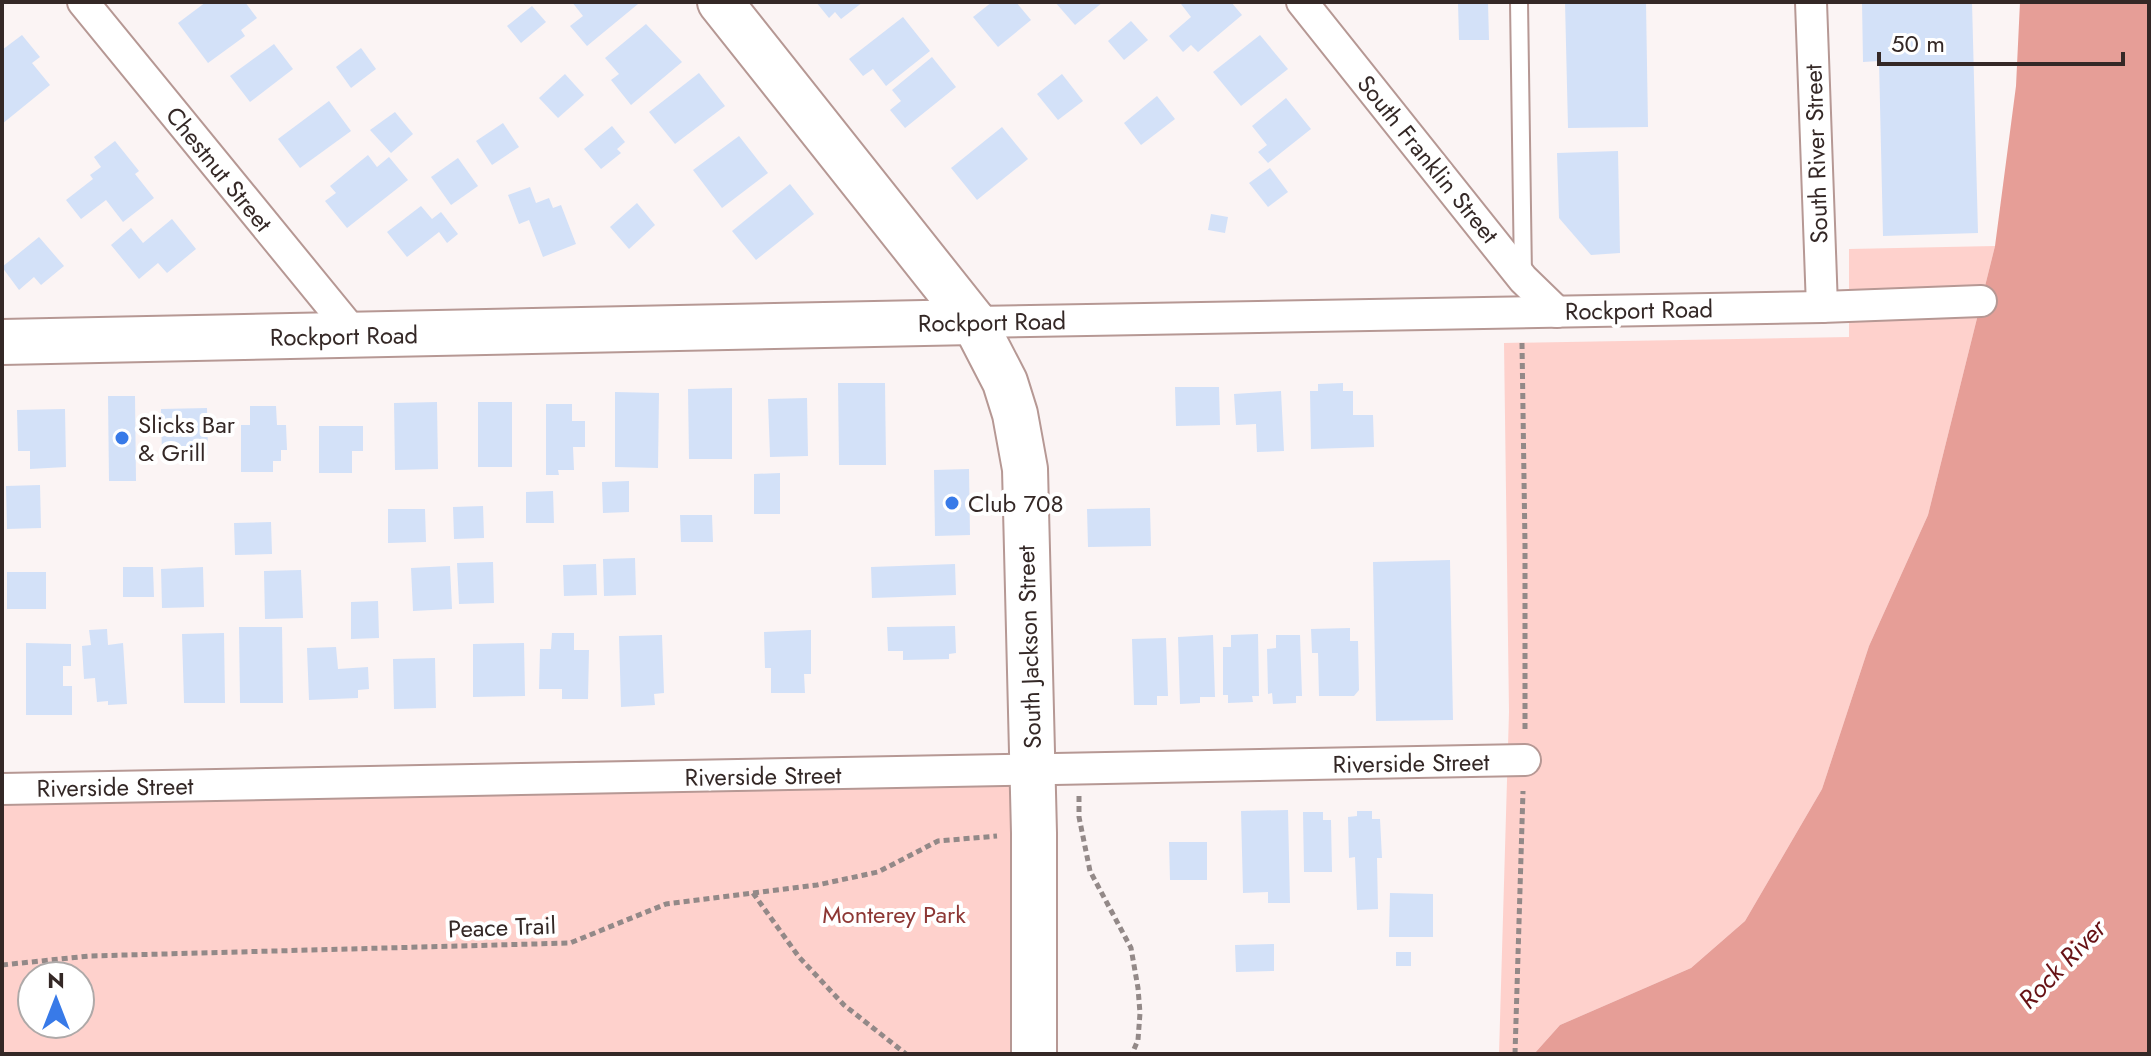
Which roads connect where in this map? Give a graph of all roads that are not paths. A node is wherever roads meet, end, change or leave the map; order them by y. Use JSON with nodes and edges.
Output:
{"nodes":[{"id":1,"x":83,"y":2,"type":"edge"},
{"id":2,"x":720,"y":2,"type":"edge"},
{"id":3,"x":1303,"y":2,"type":"edge"},
{"id":4,"x":1519,"y":2,"type":"edge"},
{"id":5,"x":1811,"y":2,"type":"edge"},
{"id":6,"x":1523,"y":279,"type":"junction"},
{"id":7,"x":1981,"y":301,"type":"dead end"},
{"id":8,"x":1822,"y":307,"type":"junction"},
{"id":9,"x":1557,"y":312,"type":"junction"},
{"id":10,"x":974,"y":322,"type":"junction"},
{"id":11,"x":356,"y":336,"type":"junction"},
{"id":12,"x":2,"y":342,"type":"edge"},
{"id":13,"x":1525,"y":760,"type":"road end"},
{"id":14,"x":1033,"y":771,"type":"junction"},
{"id":15,"x":2,"y":789,"type":"edge"},
{"id":16,"x":1034,"y":1051,"type":"edge"}],
"edges":[{"from":1,"to":11,"type":"street","name":"Chestnut Street"},
{"from":2,"to":10,"type":"street","name":"South Jackson Street"},
{"from":3,"to":6,"type":"street","name":"South Franklin Street"},
{"from":4,"to":6,"type":"lane"},
{"from":5,"to":8,"type":"street","name":"South River Street"},
{"from":6,"to":9,"type":"street","name":"South Franklin Street"},
{"from":7,"to":8,"type":"street","name":"Rockport Road"},
{"from":8,"to":9,"type":"street","name":"Rockport Road"},
{"from":9,"to":10,"type":"street","name":"Rockport Road"},
{"from":10,"to":11,"type":"street","name":"Rockport Road"},
{"from":10,"to":14,"type":"street","name":"South Jackson Street"},
{"from":11,"to":12,"type":"street","name":"Rockport Road"},
{"from":13,"to":14,"type":"street","name":"Riverside Street"},
{"from":14,"to":15,"type":"street","name":"Riverside Street"},
{"from":14,"to":16,"type":"street","name":"South Jackson Street"}]}
